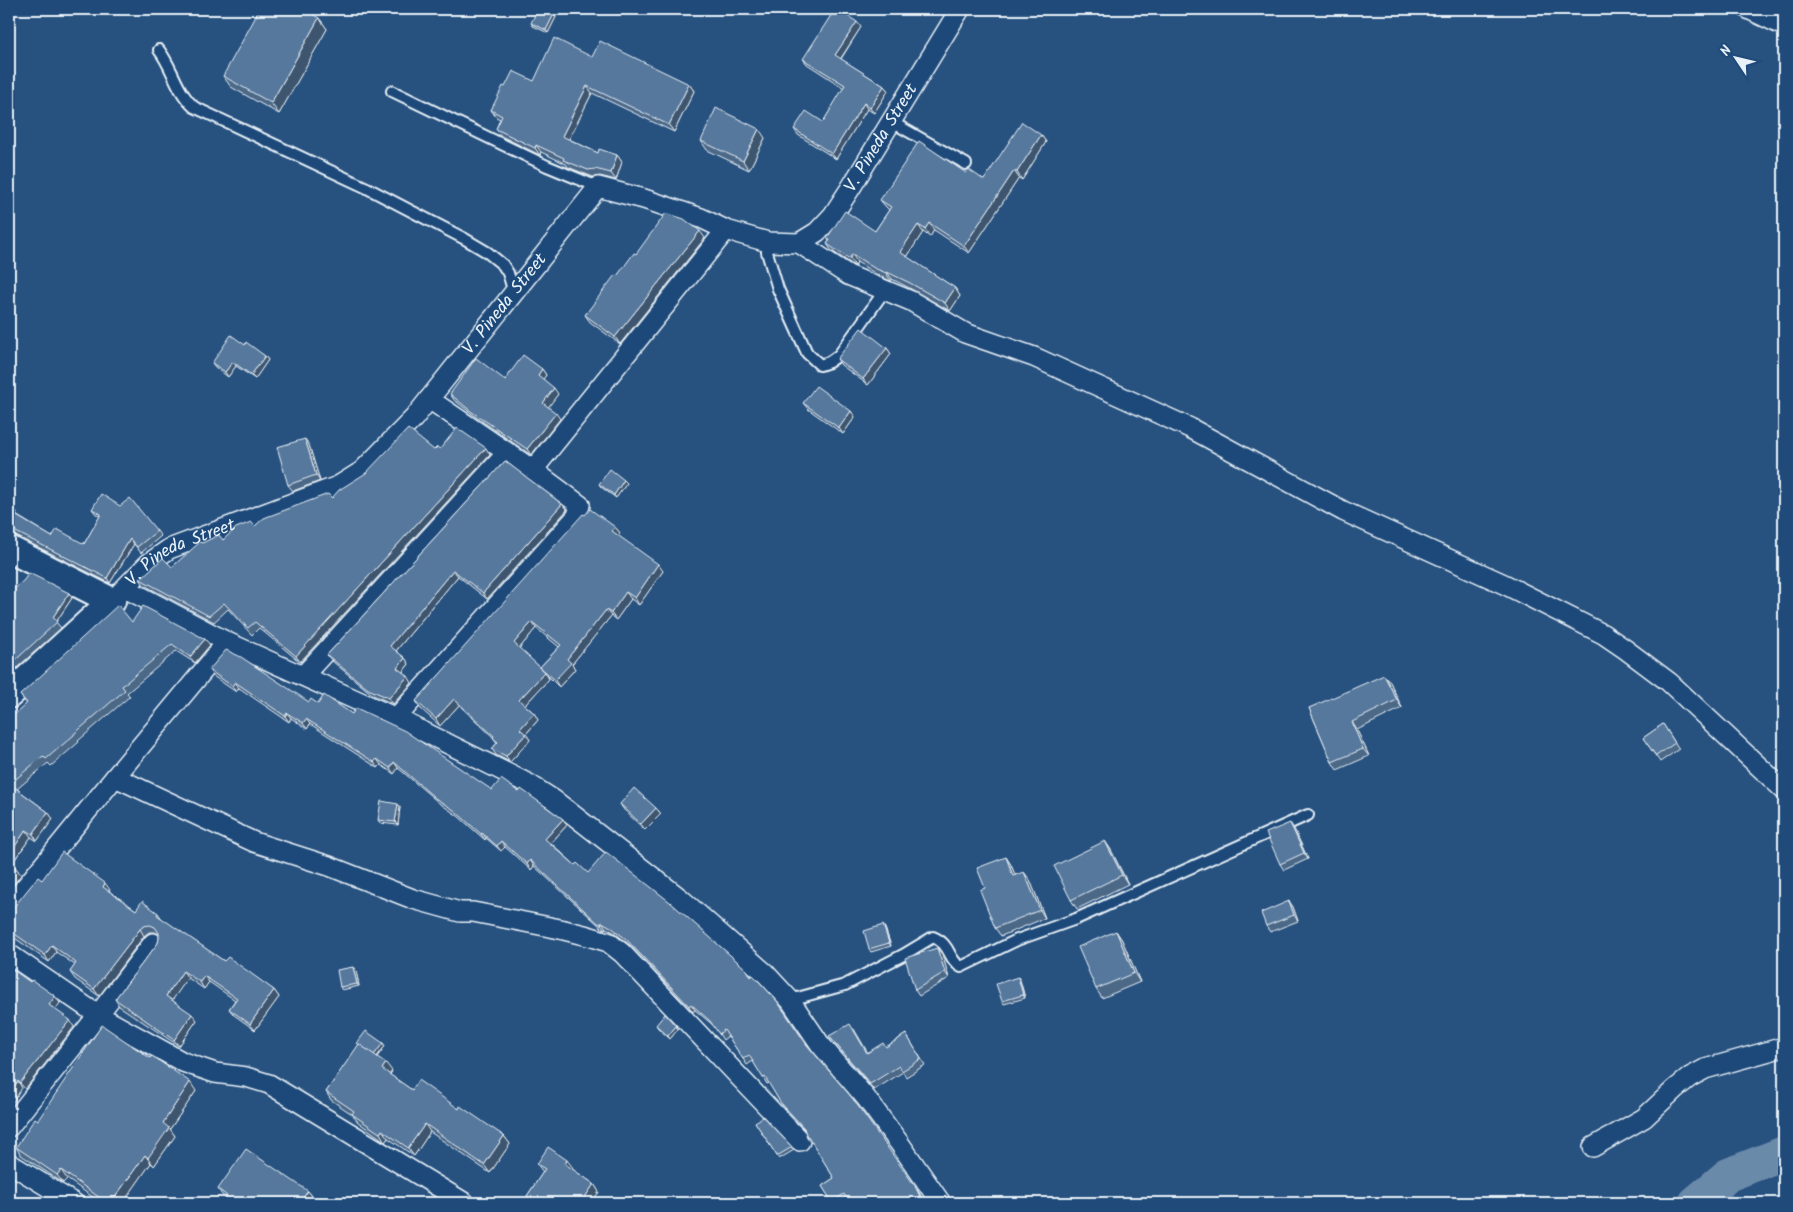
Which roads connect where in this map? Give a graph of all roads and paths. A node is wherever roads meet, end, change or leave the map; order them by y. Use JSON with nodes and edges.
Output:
{"nodes":[{"id":1,"x":960,"y":9,"type":"edge"},
{"id":2,"x":1748,"y":9,"type":"edge"},
{"id":3,"x":1784,"y":26,"type":"edge"},
{"id":4,"x":159,"y":50,"type":"dead end"},
{"id":5,"x":392,"y":91,"type":"dead end"},
{"id":6,"x":890,"y":122,"type":"junction"},
{"id":7,"x":966,"y":164,"type":"dead end"},
{"id":8,"x":598,"y":187,"type":"junction"},
{"id":9,"x":726,"y":230,"type":"junction"},
{"id":10,"x":768,"y":242,"type":"junction"},
{"id":11,"x":799,"y":243,"type":"junction"},
{"id":12,"x":885,"y":290,"type":"junction"},
{"id":13,"x":514,"y":293,"type":"junction"},
{"id":14,"x":429,"y":399,"type":"junction"},
{"id":15,"x":507,"y":453,"type":"junction"},
{"id":16,"x":533,"y":470,"type":"junction"},
{"id":17,"x":9,"y":549,"type":"edge"},
{"id":18,"x":118,"y":595,"type":"junction"},
{"id":19,"x":227,"y":642,"type":"junction"},
{"id":20,"x":303,"y":676,"type":"junction"},
{"id":21,"x":9,"y":694,"type":"edge"},
{"id":22,"x":396,"y":718,"type":"junction"},
{"id":23,"x":115,"y":776,"type":"junction"},
{"id":24,"x":1784,"y":790,"type":"edge"},
{"id":25,"x":1308,"y":815,"type":"dead end"},
{"id":26,"x":9,"y":907,"type":"edge"},
{"id":27,"x":153,"y":942,"type":"dead end"},
{"id":28,"x":9,"y":954,"type":"edge"},
{"id":29,"x":790,"y":1000,"type":"junction"},
{"id":30,"x":98,"y":1015,"type":"junction"},
{"id":31,"x":1784,"y":1047,"type":"edge"},
{"id":32,"x":9,"y":1127,"type":"edge"},
{"id":33,"x":800,"y":1141,"type":"dead end"},
{"id":34,"x":1593,"y":1147,"type":"dead end"},
{"id":35,"x":9,"y":1163,"type":"edge"},
{"id":36,"x":74,"y":1203,"type":"edge"},
{"id":37,"x":465,"y":1203,"type":"edge"},
{"id":38,"x":941,"y":1203,"type":"edge"}],
"edges":[{"from":1,"to":6,"type":"street","name":"V. Pineda Street"},
{"from":2,"to":3,"type":"street"},
{"from":4,"to":13,"type":"lane"},
{"from":5,"to":8,"type":"lane"},
{"from":6,"to":7,"type":"lane"},
{"from":6,"to":11,"type":"street","name":"V. Pineda Street"},
{"from":8,"to":9,"type":"street"},
{"from":8,"to":13,"type":"street","name":"V. Pineda Street"},
{"from":9,"to":10,"type":"street"},
{"from":9,"to":16,"type":"street"},
{"from":10,"to":11,"type":"street"},
{"from":10,"to":12,"type":"lane"},
{"from":11,"to":12,"type":"street"},
{"from":12,"to":24,"type":"street"},
{"from":13,"to":14,"type":"street","name":"V. Pineda Street"},
{"from":14,"to":15,"type":"street"},
{"from":14,"to":18,"type":"street","name":"V. Pineda Street"},
{"from":15,"to":16,"type":"street"},
{"from":15,"to":20,"type":"street"},
{"from":16,"to":22,"type":"street"},
{"from":17,"to":18,"type":"street"},
{"from":18,"to":19,"type":"street"},
{"from":18,"to":21,"type":"street","name":"V. Pineda Street"},
{"from":19,"to":20,"type":"street"},
{"from":19,"to":23,"type":"street"},
{"from":20,"to":22,"type":"street"},
{"from":22,"to":29,"type":"street"},
{"from":23,"to":26,"type":"street"},
{"from":23,"to":33,"type":"street"},
{"from":25,"to":29,"type":"lane"},
{"from":27,"to":30,"type":"street"},
{"from":28,"to":30,"type":"street"},
{"from":29,"to":38,"type":"street"},
{"from":30,"to":32,"type":"street"},
{"from":30,"to":37,"type":"street"},
{"from":31,"to":34,"type":"street"},
{"from":35,"to":36,"type":"street"}]}
